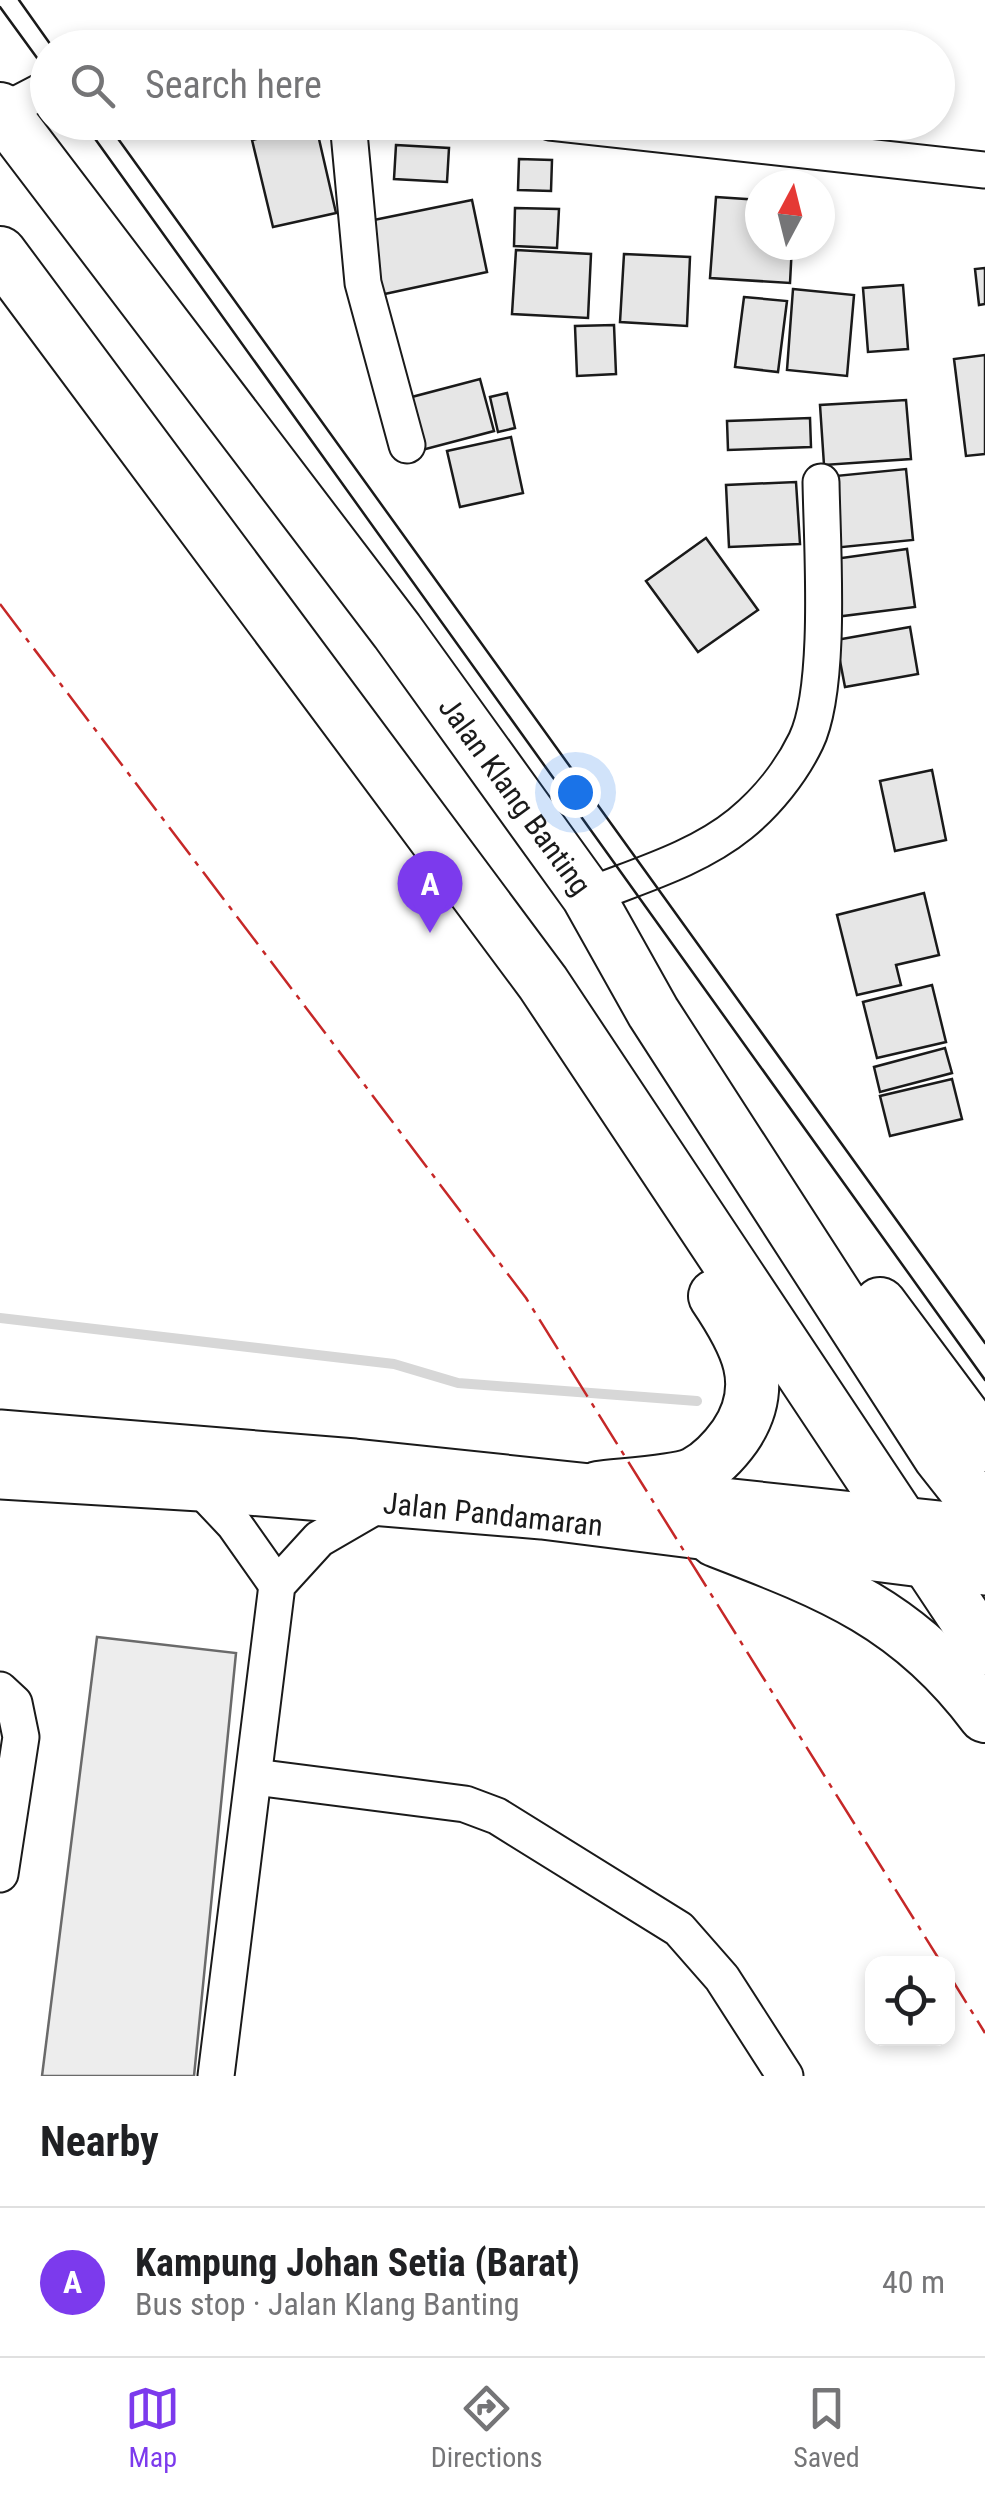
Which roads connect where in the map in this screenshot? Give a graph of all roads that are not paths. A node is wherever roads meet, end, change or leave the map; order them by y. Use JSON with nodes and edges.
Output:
{"nodes":[{"id":1,"x":30,"y":96,"type":"edge"},
{"id":2,"x":1,"y":110,"type":"edge"},
{"id":3,"x":350,"y":140,"type":"edge"},
{"id":4,"x":713,"y":140,"type":"edge"},
{"id":5,"x":985,"y":170,"type":"edge"},
{"id":6,"x":0,"y":252,"type":"edge"},
{"id":7,"x":407,"y":446,"type":"dead end"},
{"id":8,"x":822,"y":482,"type":"dead end"},
{"id":9,"x":588,"y":896,"type":"junction"},
{"id":10,"x":543,"y":983,"type":"junction"},
{"id":11,"x":653,"y":1012,"type":"junction"},
{"id":12,"x":0,"y":1433,"type":"edge"},
{"id":13,"x":985,"y":1445,"type":"edge"},
{"id":14,"x":0,"y":1476,"type":"edge"},
{"id":15,"x":200,"y":1488,"type":"junction"},
{"id":16,"x":598,"y":1488,"type":"junction"},
{"id":17,"x":382,"y":1502,"type":"junction"},
{"id":18,"x":985,"y":1514,"type":"edge"},
{"id":19,"x":898,"y":1519,"type":"junction"},
{"id":20,"x":985,"y":1530,"type":"edge"},
{"id":21,"x":714,"y":1540,"type":"junction"},
{"id":22,"x":929,"y":1565,"type":"junction"},
{"id":23,"x":985,"y":1572,"type":"edge"},
{"id":24,"x":276,"y":1585,"type":"junction"},
{"id":25,"x":985,"y":1648,"type":"edge"},
{"id":26,"x":0,"y":1690,"type":"edge"},
{"id":27,"x":985,"y":1716,"type":"edge"},
{"id":28,"x":255,"y":1777,"type":"junction"},
{"id":29,"x":0,"y":1874,"type":"edge"},
{"id":30,"x":216,"y":2076,"type":"edge"},
{"id":31,"x":785,"y":2076,"type":"edge"}],
"edges":[{"from":1,"to":2,"type":"street"},
{"from":2,"to":9,"type":"highway","name":"Jalan Klang Banting"},
{"from":3,"to":7,"type":"street"},
{"from":4,"to":5,"type":"street"},
{"from":6,"to":10,"type":"highway"},
{"from":8,"to":9,"type":"street"},
{"from":9,"to":11,"type":"highway","name":"Jalan Klang Banting"},
{"from":10,"to":16,"type":"highway"},
{"from":10,"to":19,"type":"highway"},
{"from":11,"to":13,"type":"highway"},
{"from":11,"to":18,"type":"highway","name":"Jalan Klang Banting"},
{"from":12,"to":16,"type":"main road","name":"Jalan Pandamaran"},
{"from":14,"to":15,"type":"main road","name":"Jalan Pandamaran"},
{"from":15,"to":17,"type":"main road","name":"Jalan Pandamaran"},
{"from":15,"to":24,"type":"street"},
{"from":16,"to":19,"type":"main road","name":"Jalan Pandamaran"},
{"from":17,"to":21,"type":"main road","name":"Jalan Pandamaran"},
{"from":17,"to":24,"type":"street"},
{"from":19,"to":20,"type":"main road","name":"Jalan Pandamaran"},
{"from":19,"to":22,"type":"highway"},
{"from":21,"to":22,"type":"main road","name":"Jalan Pandamaran"},
{"from":21,"to":27,"type":"highway"},
{"from":22,"to":23,"type":"main road","name":"Jalan Pandamaran"},
{"from":22,"to":25,"type":"highway"},
{"from":24,"to":28,"type":"street"},
{"from":26,"to":29,"type":"street"},
{"from":28,"to":30,"type":"street"},
{"from":28,"to":31,"type":"street"}]}
